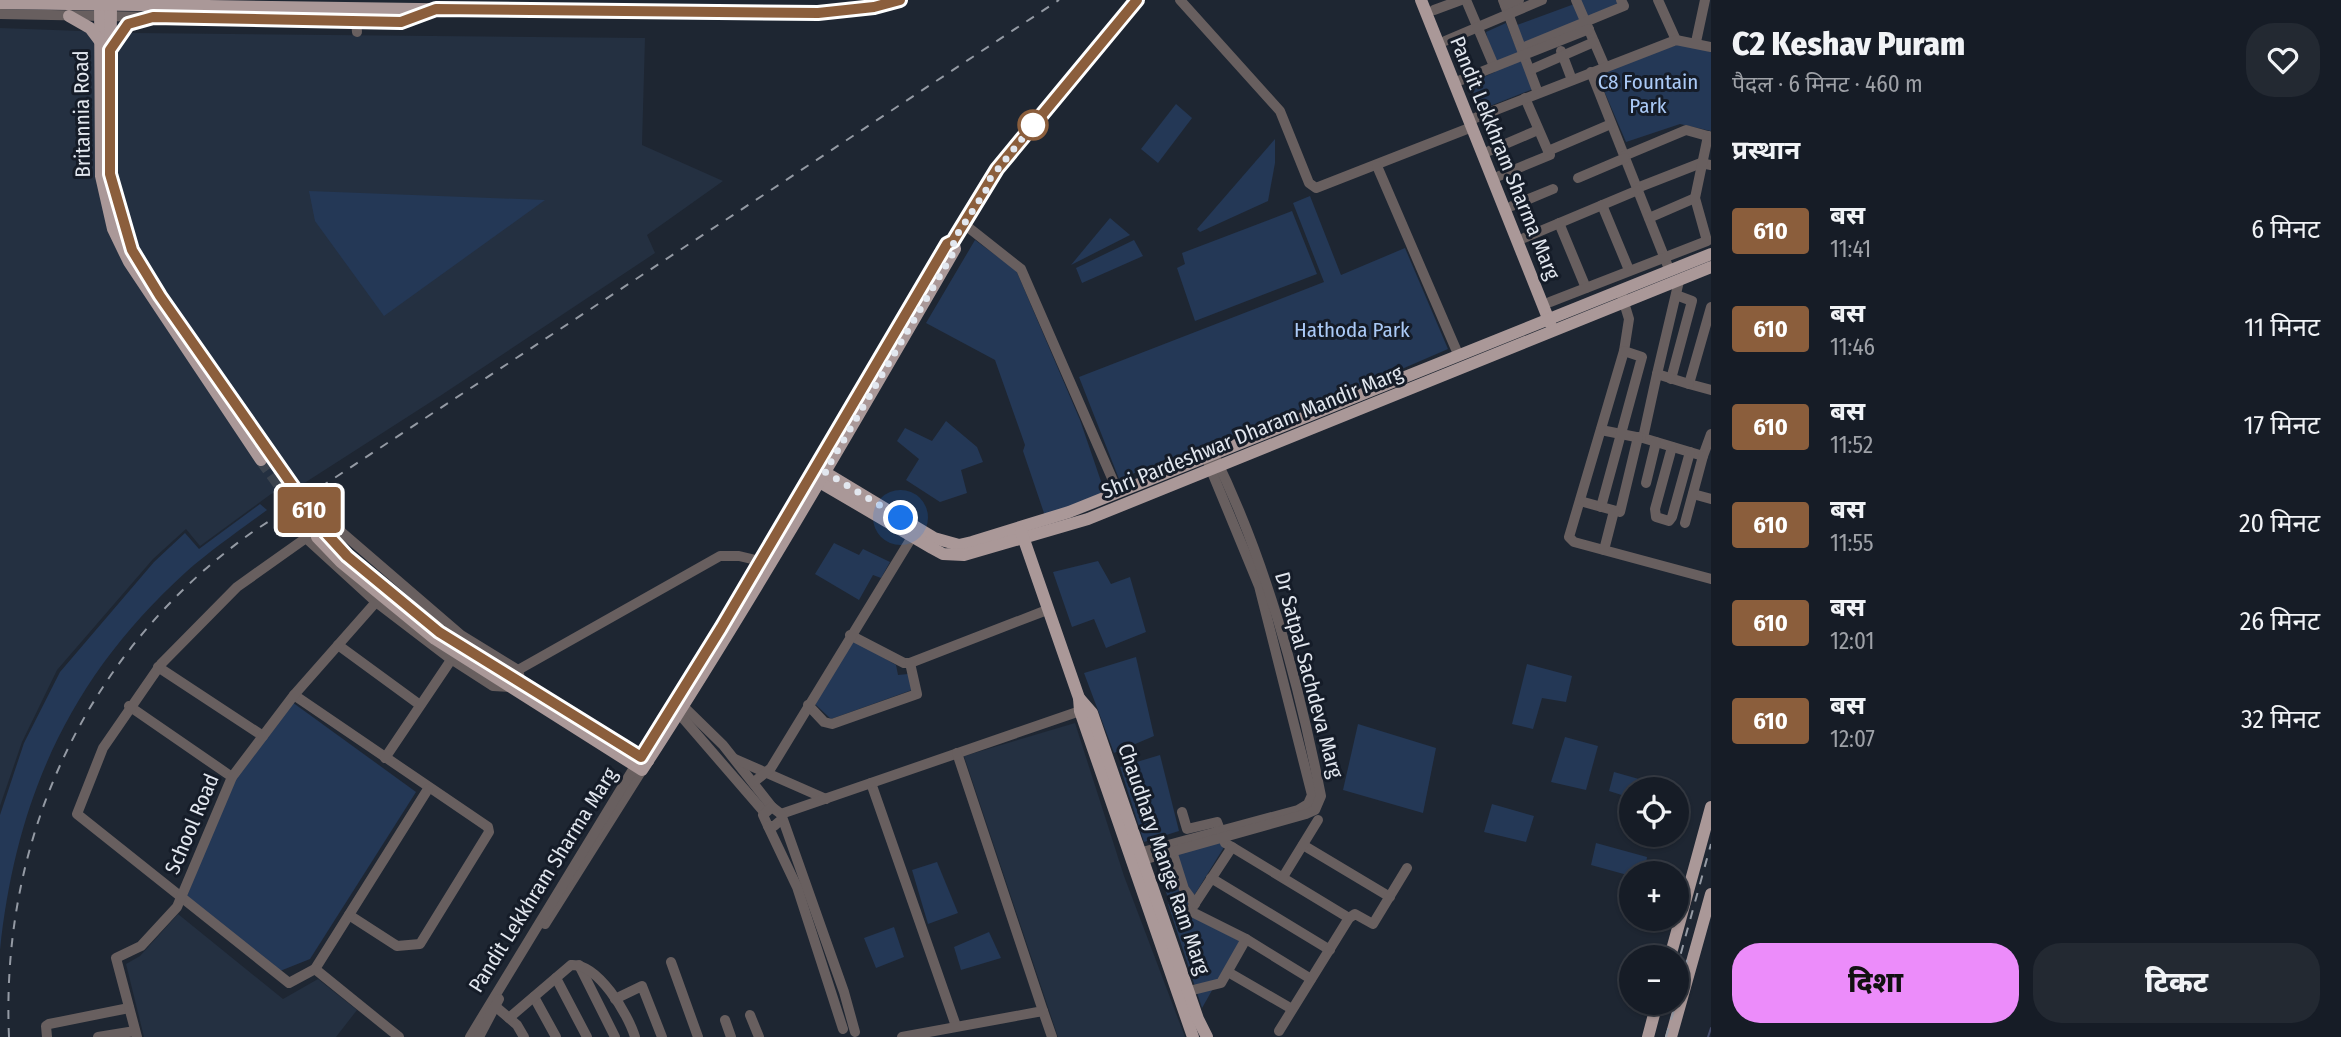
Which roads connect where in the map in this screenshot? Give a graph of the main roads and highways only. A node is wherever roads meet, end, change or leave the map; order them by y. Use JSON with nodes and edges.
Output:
{"nodes":[{"id":1,"x":100,"y":0,"type":"edge"},
{"id":2,"x":111,"y":0,"type":"edge"},
{"id":3,"x":900,"y":0,"type":"edge"},
{"id":4,"x":1137,"y":0,"type":"edge"},
{"id":5,"x":1145,"y":0,"type":"edge"},
{"id":6,"x":1426,"y":2,"type":"edge"},
{"id":7,"x":0,"y":3,"type":"edge"},
{"id":8,"x":69,"y":16,"type":"road end"},
{"id":9,"x":105,"y":17,"type":"junction"},
{"id":10,"x":153,"y":17,"type":"road end"},
{"id":11,"x":100,"y":40,"type":"junction"},
{"id":12,"x":110,"y":50,"type":"junction"},
{"id":13,"x":1472,"y":122,"type":"junction"},
{"id":14,"x":1037,"y":126,"type":"junction"},
{"id":15,"x":128,"y":249,"type":"junction"},
{"id":16,"x":1711,"y":254,"type":"edge"},
{"id":17,"x":1711,"y":267,"type":"edge"},
{"id":18,"x":1622,"y":296,"type":"junction"},
{"id":19,"x":1554,"y":322,"type":"junction"},
{"id":20,"x":265,"y":456,"type":"tunnel mouth"},
{"id":21,"x":818,"y":474,"type":"junction"},
{"id":22,"x":1021,"y":533,"type":"junction"},
{"id":23,"x":316,"y":536,"type":"tunnel mouth"},
{"id":24,"x":1005,"y":544,"type":"junction"},
{"id":25,"x":1029,"y":558,"type":"junction"},
{"id":26,"x":1079,"y":698,"type":"junction"},
{"id":27,"x":678,"y":707,"type":"junction"},
{"id":28,"x":1711,"y":807,"type":"edge"},
{"id":29,"x":1137,"y":857,"type":"junction"},
{"id":30,"x":1711,"y":894,"type":"edge"},
{"id":31,"x":1673,"y":945,"type":"edge"},
{"id":32,"x":1654,"y":1015,"type":"edge"},
{"id":33,"x":1193,"y":1037,"type":"edge"},
{"id":34,"x":1207,"y":1037,"type":"edge"},
{"id":35,"x":1648,"y":1037,"type":"edge"},
{"id":36,"x":1671,"y":1037,"type":"edge"}],
"edges":[{"from":1,"to":9,"type":"main road"},
{"from":2,"to":9,"type":"main road"},
{"from":3,"to":7,"type":"main road"},
{"from":4,"to":14,"type":"main road","name":"Pandit Lekkhram Sharma Marg"},
{"from":5,"to":14,"type":"main road","name":"Pandit Lekkhram Sharma Marg"},
{"from":6,"to":13,"type":"main road","name":"Pandit Lekkhram Sharma Marg"},
{"from":6,"to":13,"type":"main road","name":"Pandit Lekkhram Sharma Marg"},
{"from":8,"to":11,"type":"main road"},
{"from":9,"to":11,"type":"main road","name":"Britannia Road"},
{"from":9,"to":12,"type":"main road","name":"Britannia Road"},
{"from":10,"to":12,"type":"main road"},
{"from":11,"to":15,"type":"main road","name":"Britannia Road"},
{"from":12,"to":15,"type":"main road","name":"Britannia Road"},
{"from":13,"to":19,"type":"main road","name":"Pandit Lekkhram Sharma Marg"},
{"from":13,"to":19,"type":"main road","name":"Pandit Lekkhram Sharma Marg"},
{"from":14,"to":21,"type":"main road","name":"Pandit Lekkhram Sharma Marg"},
{"from":15,"to":20,"type":"main road"},
{"from":16,"to":18,"type":"main road","name":"Shri Pardeshwar Dharam Mandir Marg"},
{"from":17,"to":18,"type":"main road","name":"Shri Pardeshwar Dharam Mandir Marg"},
{"from":18,"to":19,"type":"main road","name":"Shri Pardeshwar Dharam Mandir Marg"},
{"from":19,"to":22,"type":"main road","name":"Shri Pardeshwar Dharam Mandir Marg"},
{"from":19,"to":22,"type":"main road","name":"Shri Pardeshwar Dharam Mandir Marg"},
{"from":21,"to":22,"type":"main road","name":"Shri Pardeshwar Dharam Mandir Marg"},
{"from":21,"to":24,"type":"main road","name":"Shri Pardeshwar Dharam Mandir Marg"},
{"from":21,"to":27,"type":"main road","name":"Pandit Lekkhram Sharma Marg"},
{"from":21,"to":27,"type":"main road","name":"Pandit Lekkhram Sharma Marg"},
{"from":22,"to":24,"type":"main road","name":"Shri Pardeshwar Dharam Mandir Marg"},
{"from":22,"to":25,"type":"main road","name":"Chaudhary Mange Ram Marg"},
{"from":23,"to":27,"type":"main road","name":"Pandit Lekkhram Sharma Marg"},
{"from":24,"to":25,"type":"main road"},
{"from":25,"to":26,"type":"main road","name":"Chaudhary Mange Ram Marg"},
{"from":26,"to":29,"type":"main road","name":"Chaudhary Mange Ram Marg"},
{"from":26,"to":29,"type":"main road","name":"Chaudhary Mange Ram Marg"},
{"from":28,"to":31,"type":"main road"},
{"from":29,"to":33,"type":"main road","name":"Chaudhary Mange Ram Marg"},
{"from":29,"to":34,"type":"main road","name":"Chaudhary Mange Ram Marg"},
{"from":30,"to":36,"type":"main road"},
{"from":32,"to":35,"type":"main road"}]}
